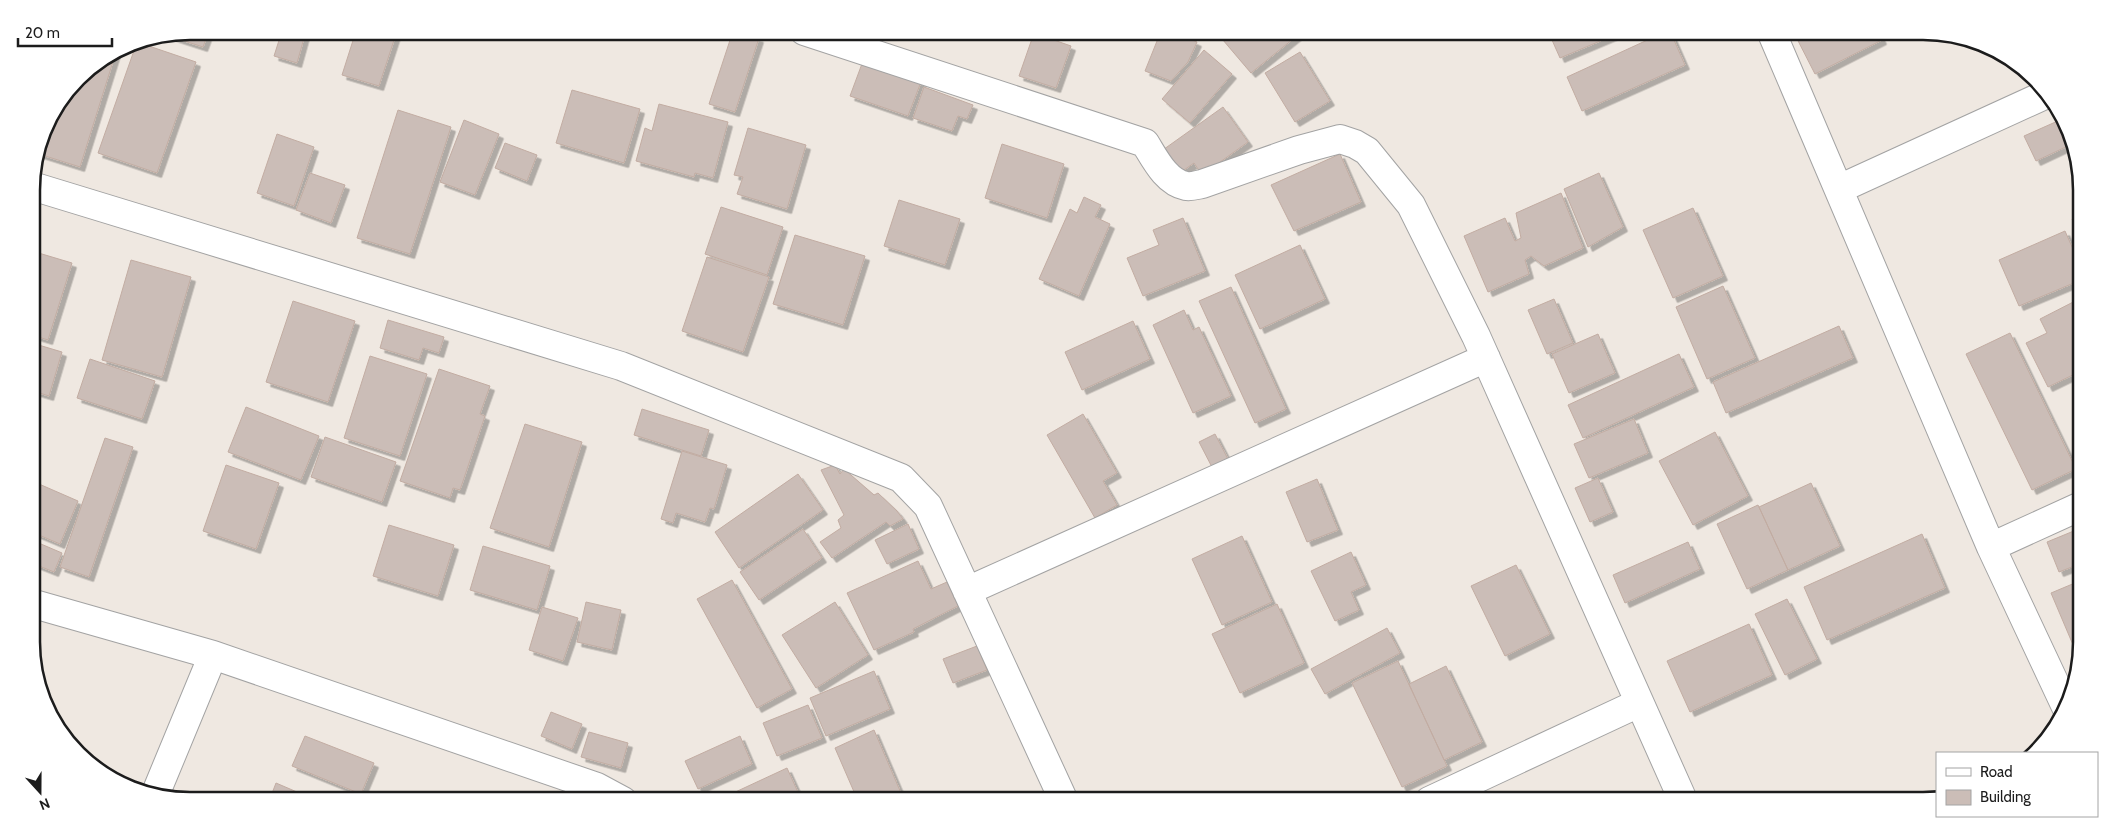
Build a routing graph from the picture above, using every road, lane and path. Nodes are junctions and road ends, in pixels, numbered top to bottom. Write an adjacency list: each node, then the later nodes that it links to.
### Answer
1 (831, 40): 6 (street)
2 (1775, 40): 5 (street)
3 (2040, 97): 5 (street)
4 (40, 188): 9 (street)
5 (1838, 189): 8 (street)
6 (1486, 358): 9 (street); 13 (street)
7 (2073, 510): 8 (street)
8 (1991, 547): 12 (street)
9 (968, 591): 16 (street)
10 (40, 606): 11 (street)
11 (213, 655): 14 (street); 15 (street)
12 (2062, 698)
13 (1639, 703): 17 (street); 18 (street)
14 (158, 788)
15 (607, 792)
16 (1060, 792)
17 (1446, 792)
18 (1679, 792)

